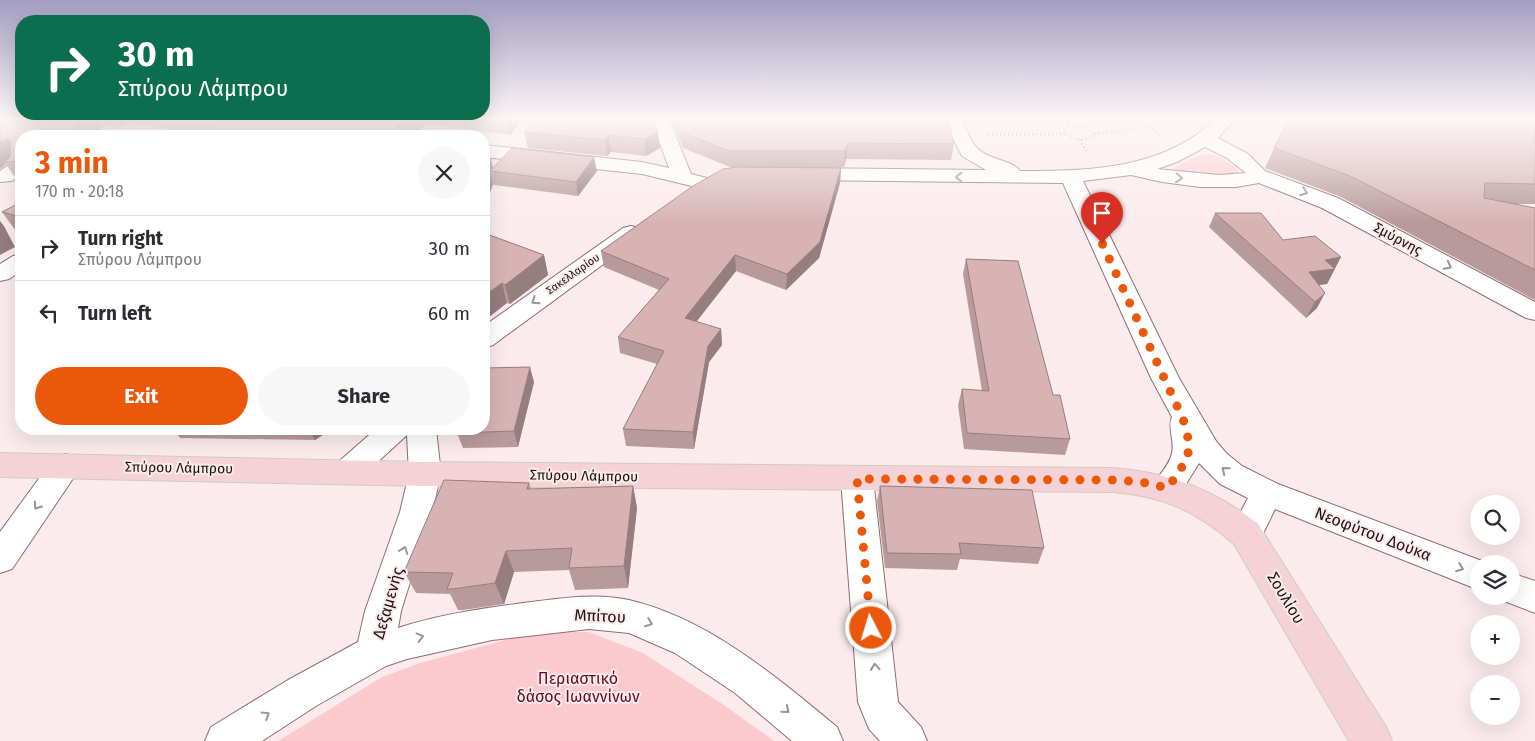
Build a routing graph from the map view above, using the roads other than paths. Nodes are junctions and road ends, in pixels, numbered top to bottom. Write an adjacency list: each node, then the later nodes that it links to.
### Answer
1 (508, 154): 9 (street)
2 (673, 154): 9 (street)
3 (971, 154): 11 (street)
4 (1177, 154): 6 (street)
5 (1231, 154): 8 (street, Σμύρνης)
6 (1132, 169): 8 (street, one-way to 8); 10 (street)
7 (781, 173): 11 (street, one-way to 7)
8 (1258, 175): 16 (street, Σμύρνης, one-way to 16)
9 (682, 176): 12 (street)
10 (1070, 176): 11 (street); 18 (street)
11 (1043, 177)
12 (678, 199)
13 (647, 221): 17 (street, Σακελλαρίου, one-way to 17)
14 (15, 265): 15 (street)
15 (0, 274)
16 (1535, 312)
17 (490, 334)
18 (1166, 378): 26 (street); 27 (street, Νεοφύτου Δούκα, one-way to 18)
19 (388, 435): 23 (street)
20 (422, 435): 24 (street)
21 (0, 465): 22 (main road, Σπύρου Λάμπρου)
22 (65, 466): 23 (main road, Σπύρου Λάμπρου); 29 (street, one-way to 29)
23 (347, 472): 24 (main road, Σπύρου Λάμπρου)
24 (425, 474): 25 (main road, Σπύρου Λάμπρου); 33 (street, Δεξαμενής, one-way to 24)
25 (857, 479): 26 (main road, Σπύρου Λάμπρου); 36 (street, one-way to 25)
26 (1168, 488): 28 (main road, Σουλίου)
27 (1267, 493): 28 (street); 30 (street, Νεοφύτου Δούκα, one-way to 30)
28 (1246, 534): 37 (main road, Σουλίου)
29 (0, 559)
30 (1470, 572)
31 (1520, 591): 32 (street)
32 (1535, 597)
33 (374, 653): 34 (street, Δεξαμενής, one-way to 33); 35 (street, Μπίτου, one-way to 35)
34 (224, 741)
35 (823, 741)
36 (907, 741)
37 (1372, 741)

